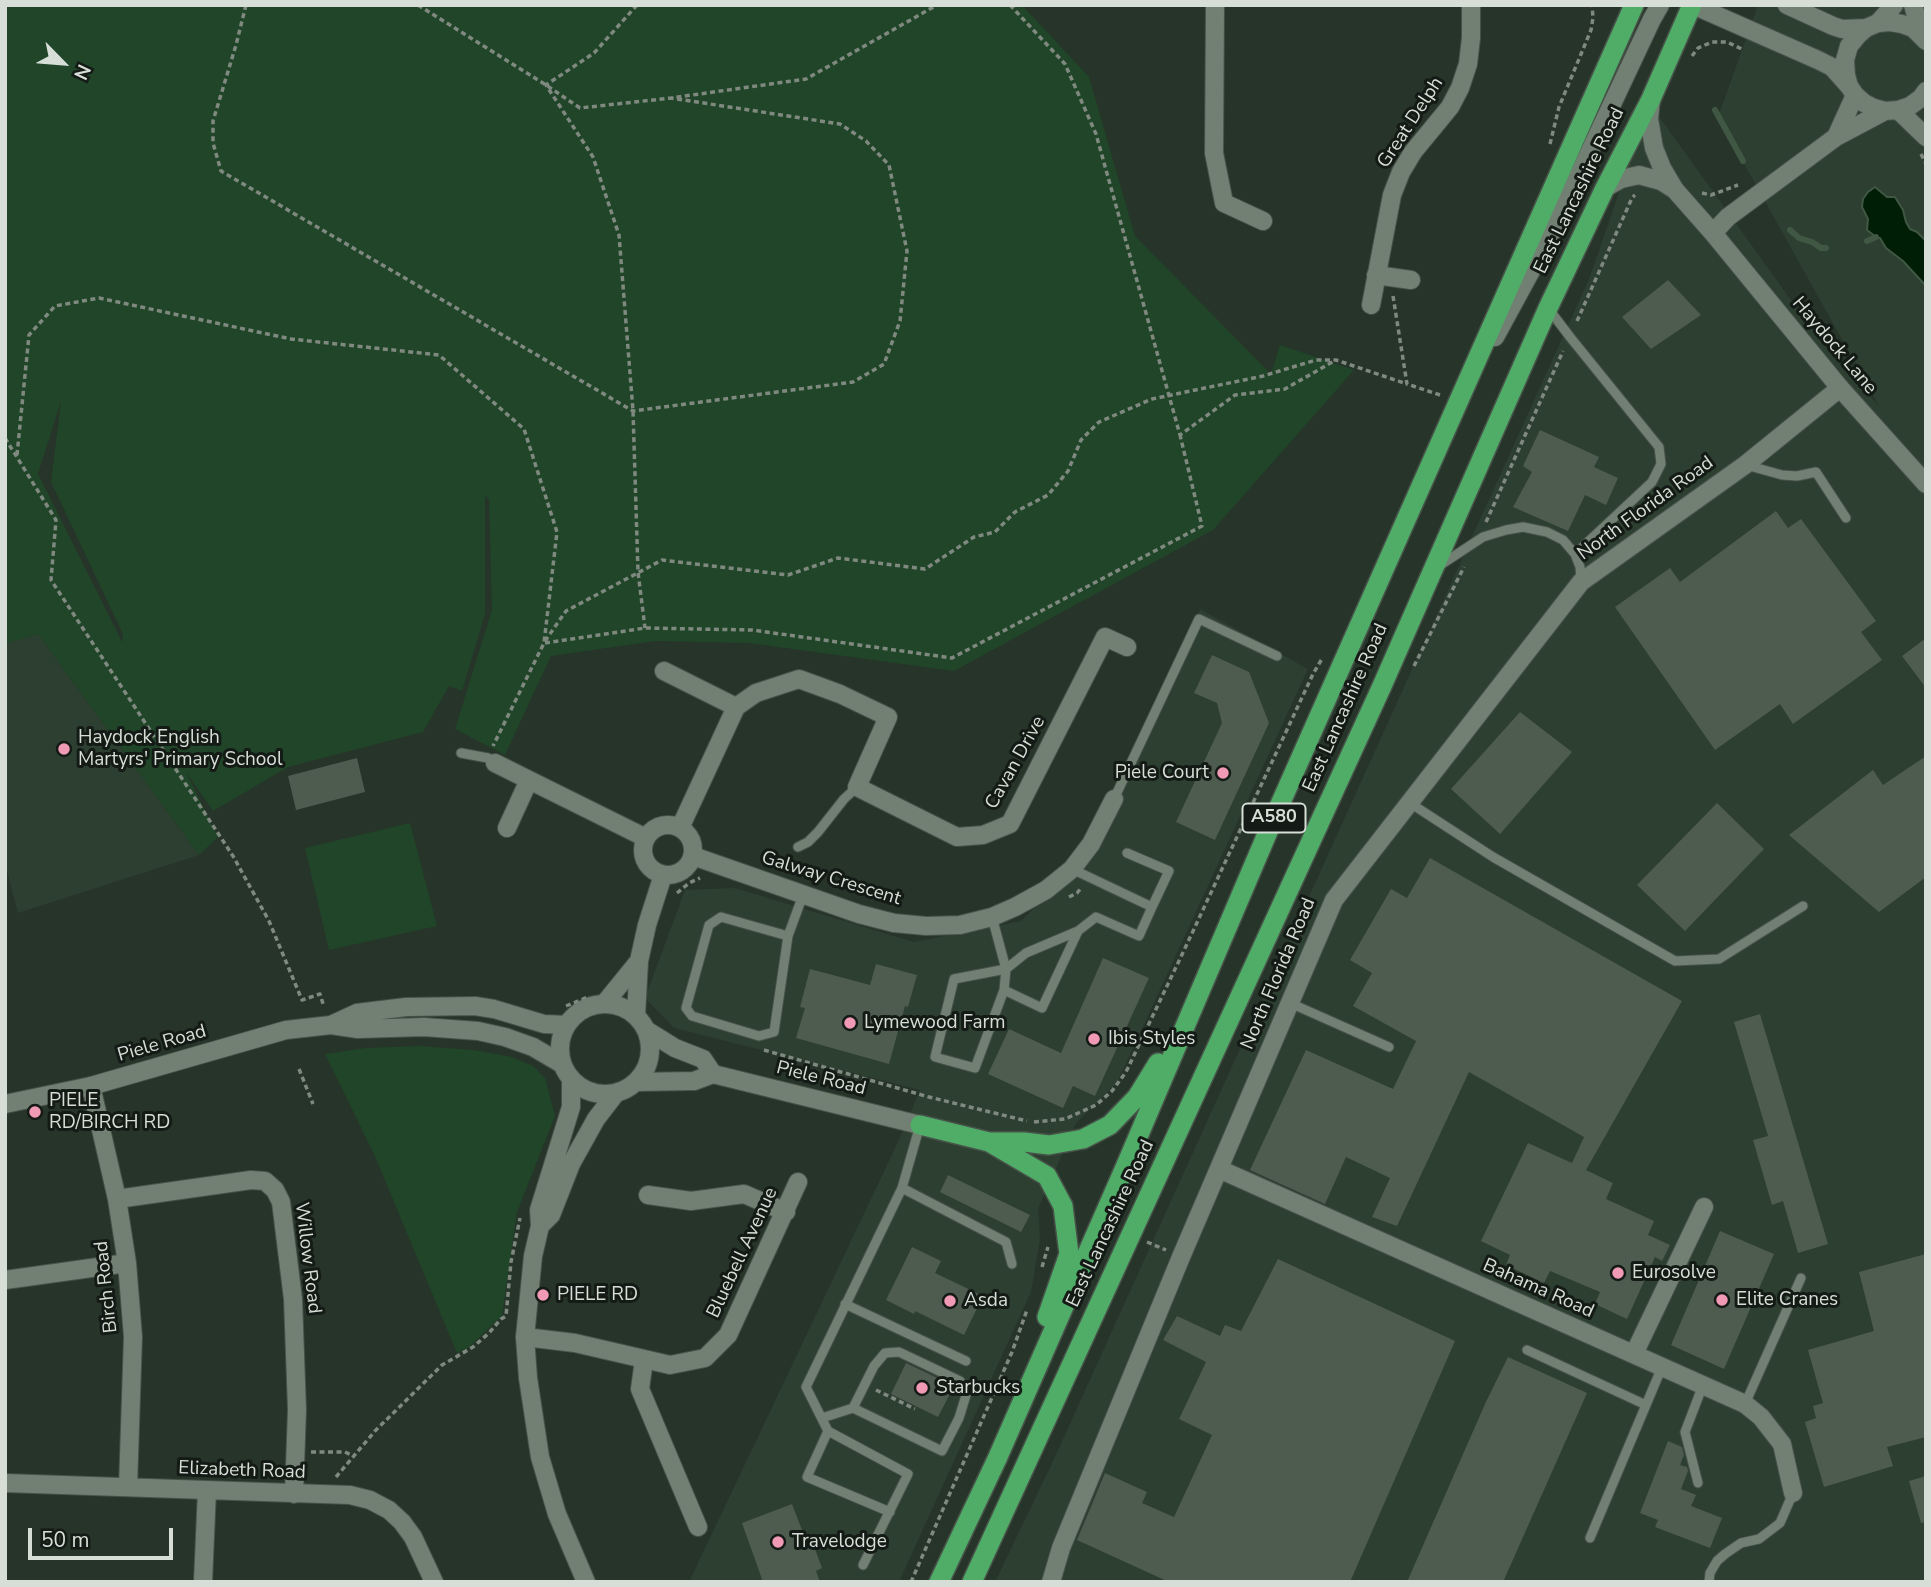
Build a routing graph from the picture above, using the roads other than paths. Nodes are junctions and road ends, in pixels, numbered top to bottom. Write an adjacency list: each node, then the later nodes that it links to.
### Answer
1 (1215, 5): 19 (street)
2 (1471, 5): 21 (street, Great Delph)
3 (1634, 5): 26 (highway, East Lancashire Road / A580)
4 (1660, 5): 26 (street)
5 (1692, 5): 11 (street); 13 (highway, East Lancashire Road / A580)
6 (1787, 5): 9 (street)
7 (1894, 5): 9 (street)
8 (1913, 5): 10 (street)
9 (1872, 26): 10 (street); 11 (street)
10 (1924, 38)
11 (1852, 90): 14 (street); 15 (street)
12 (1926, 91): 14 (street)
13 (1651, 99): 17 (highway, East Lancashire Road / A580); 18 (street, Haydock Lane)
14 (1892, 110): 15 (street); 16 (street)
15 (1836, 137): 20 (street)
16 (1923, 145)
17 (1605, 188): 18 (street, Haydock Lane); 24 (highway, East Lancashire Road / A580)
18 (1675, 190): 20 (street, Haydock Lane)
19 (1263, 221)
20 (1713, 233): 25 (street, Haydock Lane)
21 (1383, 276): 22 (street); 23 (street, Great Delph)
22 (1410, 279)
23 (1371, 304)
24 (1548, 308): 30 (lane); 31 (highway, East Lancashire Road / A580)
25 (1840, 388): 27 (street, North Florida Road); 28 (street, Haydock Lane)
26 (1454, 414): 61 (highway, East Lancashire Road / A580)
27 (1745, 465): 29 (lane); 32 (street, North Florida Road)
28 (1926, 484)
29 (1846, 518)
30 (1575, 554): 31 (lane); 32 (lane)
31 (1433, 569): 115 (highway, East Lancashire Road / A580)
32 (1581, 582): 42 (street, North Florida Road)
33 (1127, 647): 40 (street, Cavan Drive)
34 (1277, 656): 41 (lane)
35 (664, 671): 36 (street)
36 (736, 707): 40 (street); 44 (street)
37 (461, 752): 38 (lane)
38 (492, 760): 39 (street)
39 (529, 780): 43 (street); 45 (street)
40 (857, 786): 46 (lane)
41 (1114, 799): 49 (street, Galway Crescent)
42 (1410, 803): 52 (lane); 62 (street, North Florida Road)
43 (507, 828)
44 (680, 828): 45 (street); 48 (street)
45 (646, 838): 50 (street)
46 (798, 847)
47 (1128, 853): 53 (lane)
48 (693, 856): 50 (street); 51 (street, Galway Crescent)
49 (1072, 869): 53 (lane); 54 (street, Galway Crescent)
50 (663, 875): 57 (street)
51 (803, 895): 54 (street, Galway Crescent); 56 (lane)
52 (1803, 906)
53 (1152, 907): 55 (lane)
54 (992, 917): 58 (lane)
55 (1078, 930): 58 (lane); 59 (lane)
56 (788, 936): 56 (lane)
57 (639, 961): 60 (street); 63 (street)
58 (1006, 969): 59 (lane); 59 (lane)
59 (1004, 990)
60 (600, 998): 63 (street); 65 (street)
61 (1195, 1002): 74 (highway); 100 (highway, East Lancashire Road / A580)
62 (1290, 1003): 66 (lane); 75 (street, North Florida Road)
63 (641, 1023): 68 (street, Piele Road); 69 (street)
64 (331, 1025): 65 (street, Piele Road); 67 (street, Piele Road); 70 (street, Piele Road)
65 (567, 1025): 67 (street)
66 (1389, 1047)
67 (566, 1071): 71 (street); 82 (street)
68 (713, 1074): 69 (street, Piele Road); 73 (street, Piele Road)
69 (636, 1082): 71 (street)
70 (91, 1086): 72 (street, Piele Road); 79 (street, Birch Road)
71 (616, 1093): 82 (street)
72 (5, 1104)
73 (920, 1125): 74 (highway); 77 (lane)
74 (989, 1142): 100 (highway)
75 (1219, 1169): 90 (street, Bahama Road); 116 (street, North Florida Road)
76 (798, 1182): 81 (street, Bluebell Avenue)
77 (902, 1188): 84 (lane); 87 (lane)
78 (648, 1195): 81 (street)
79 (117, 1199): 83 (street, Birch Road); 106 (street, Willow Road)
80 (1704, 1207): 90 (street)
81 (786, 1212): 91 (street, Bluebell Avenue)
82 (540, 1226): 88 (street)
83 (127, 1264): 86 (street); 103 (street, Birch Road)
84 (1012, 1264)
85 (1801, 1278): 95 (lane)
86 (5, 1280)
87 (845, 1304): 92 (lane); 98 (lane)
88 (525, 1337): 91 (street, Bluebell Avenue); 113 (street)
89 (1527, 1350): 96 (lane)
90 (1634, 1354): 93 (street, Bahama Road)
91 (644, 1360): 108 (street)
92 (966, 1361)
93 (1662, 1367): 94 (street, Bahama Road); 96 (lane)
94 (1703, 1385): 95 (street, Bahama Road); 102 (lane)
95 (1745, 1404): 105 (street, Bahama Road)
96 (1646, 1405): 109 (lane)
97 (853, 1408): 97 (lane); 98 (lane)
98 (822, 1418): 99 (lane)
99 (828, 1431): 107 (lane); 107 (lane)
100 (997, 1459): 114 (highway, East Lancashire Road / A580)
101 (5, 1483): 103 (street, Elizabeth Road)
102 (1698, 1483)
103 (128, 1487): 104 (street, Elizabeth Road)
104 (207, 1490): 106 (street, Elizabeth Road); 111 (street)
105 (1793, 1493): 117 (lane)
106 (294, 1494): 112 (street, Elizabeth Road)
107 (890, 1512): 110 (lane)
108 (698, 1527)
109 (1590, 1538)
110 (863, 1565)
111 (203, 1582)
112 (434, 1582)
113 (586, 1582)
114 (939, 1582)
115 (972, 1582)
116 (1051, 1582)
117 (1709, 1582)

